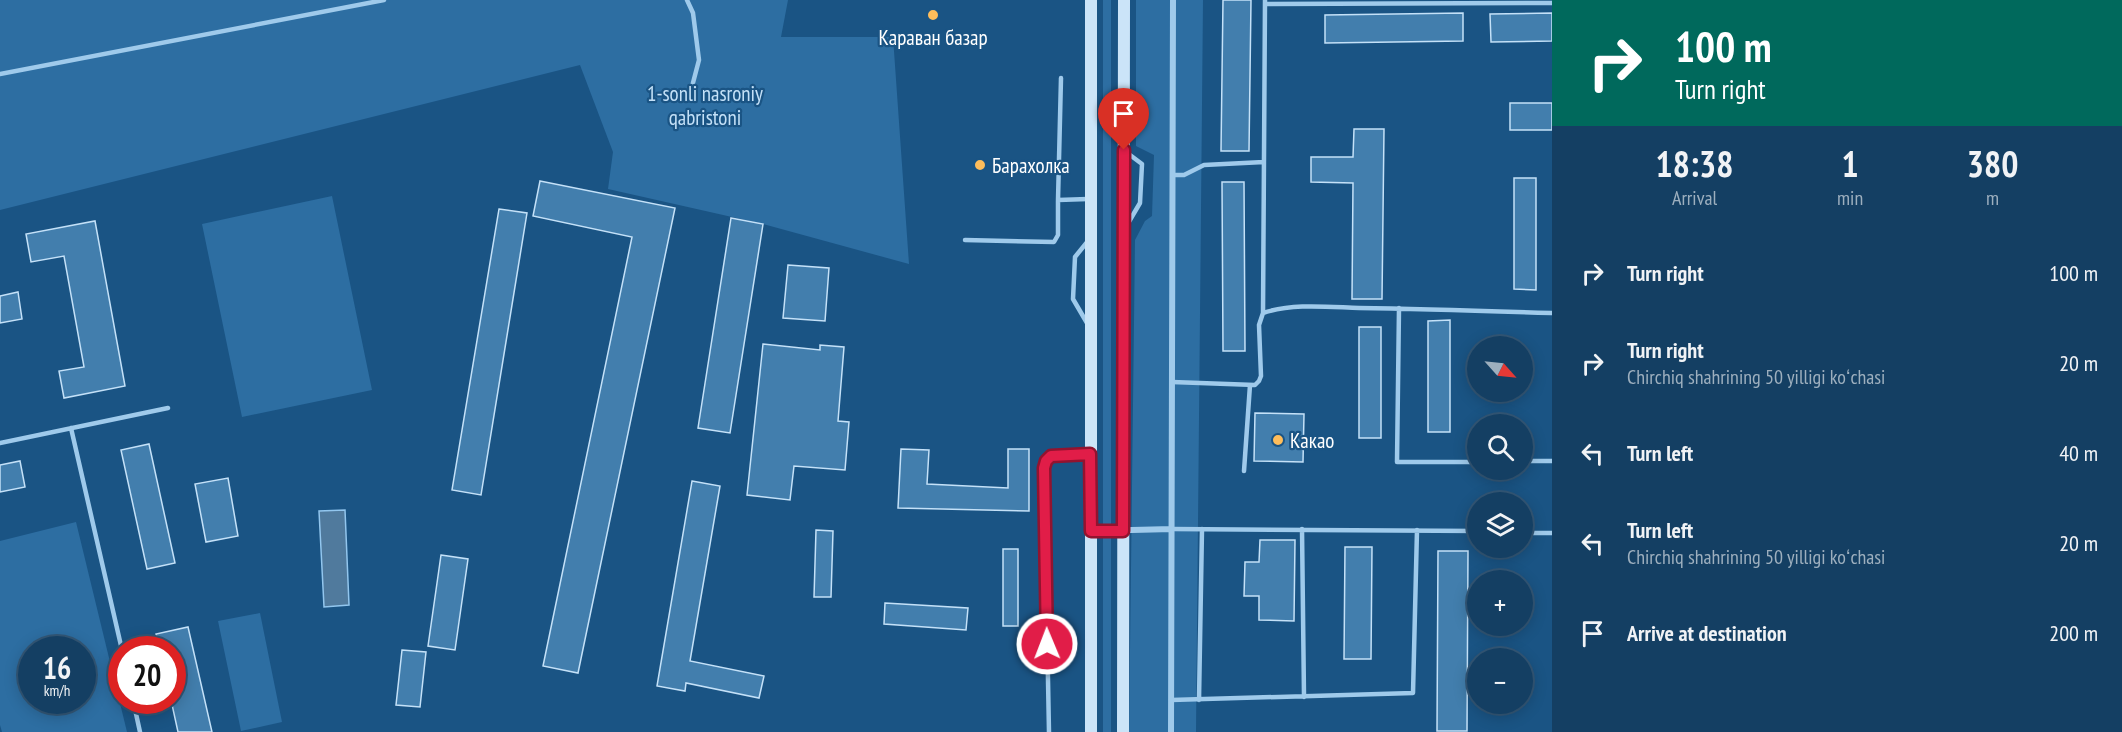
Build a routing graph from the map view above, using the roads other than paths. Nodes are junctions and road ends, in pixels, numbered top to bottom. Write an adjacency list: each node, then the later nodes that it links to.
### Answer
1 (382, 0): 9 (lane)
2 (687, 0): 11 (lane)
3 (1091, 0): 15 (main road)
4 (1124, 0): 12 (main road)
5 (1173, 0): 14 (street)
6 (1531, 1): 7 (lane); 8 (lane)
7 (1265, 2): 13 (lane)
8 (1552, 3)
9 (0, 74)
10 (1061, 78): 16 (lane)
11 (689, 98)
12 (1124, 150): 17 (main road); 17 (lane)
13 (1264, 162): 14 (lane); 21 (lane)
14 (1173, 175): 24 (street)
15 (1091, 199): 16 (lane); 18 (main road)
16 (1058, 200): 19 (lane)
17 (1124, 230): 39 (main road)
18 (1091, 237): 23 (main road); 23 (lane)
19 (966, 240)
20 (1399, 308): 21 (lane); 22 (lane); 32 (lane)
21 (1263, 313): 25 (lane)
22 (1552, 313)
23 (1091, 330): 29 (main road)
24 (1172, 382): 25 (lane); 34 (street)
25 (1251, 385): 33 (lane)
26 (168, 408): 27 (lane)
27 (71, 428): 28 (lane); 43 (lane)
28 (0, 443)
29 (1090, 454): 38 (main road); 49 (lane)
30 (1533, 461): 31 (lane)
31 (1552, 461)
32 (1467, 462)
33 (1244, 471)
34 (1172, 529): 35 (lane); 39 (street); 45 (street)
35 (1202, 529): 36 (lane); 46 (lane)
36 (1302, 530): 37 (lane); 44 (lane)
37 (1417, 530): 40 (lane); 44 (lane)
38 (1091, 531): 39 (street); 50 (main road)
39 (1123, 531): 51 (main road)
40 (1467, 531)
41 (1533, 532): 42 (lane)
42 (1552, 533)
43 (119, 636)
44 (1304, 697): 46 (lane)
45 (1171, 700): 46 (lane); 52 (street)
46 (1199, 700)
47 (136, 714): 48 (lane)
48 (140, 732)
49 (1049, 732)
50 (1091, 732)
51 (1123, 732)
52 (1171, 732)

